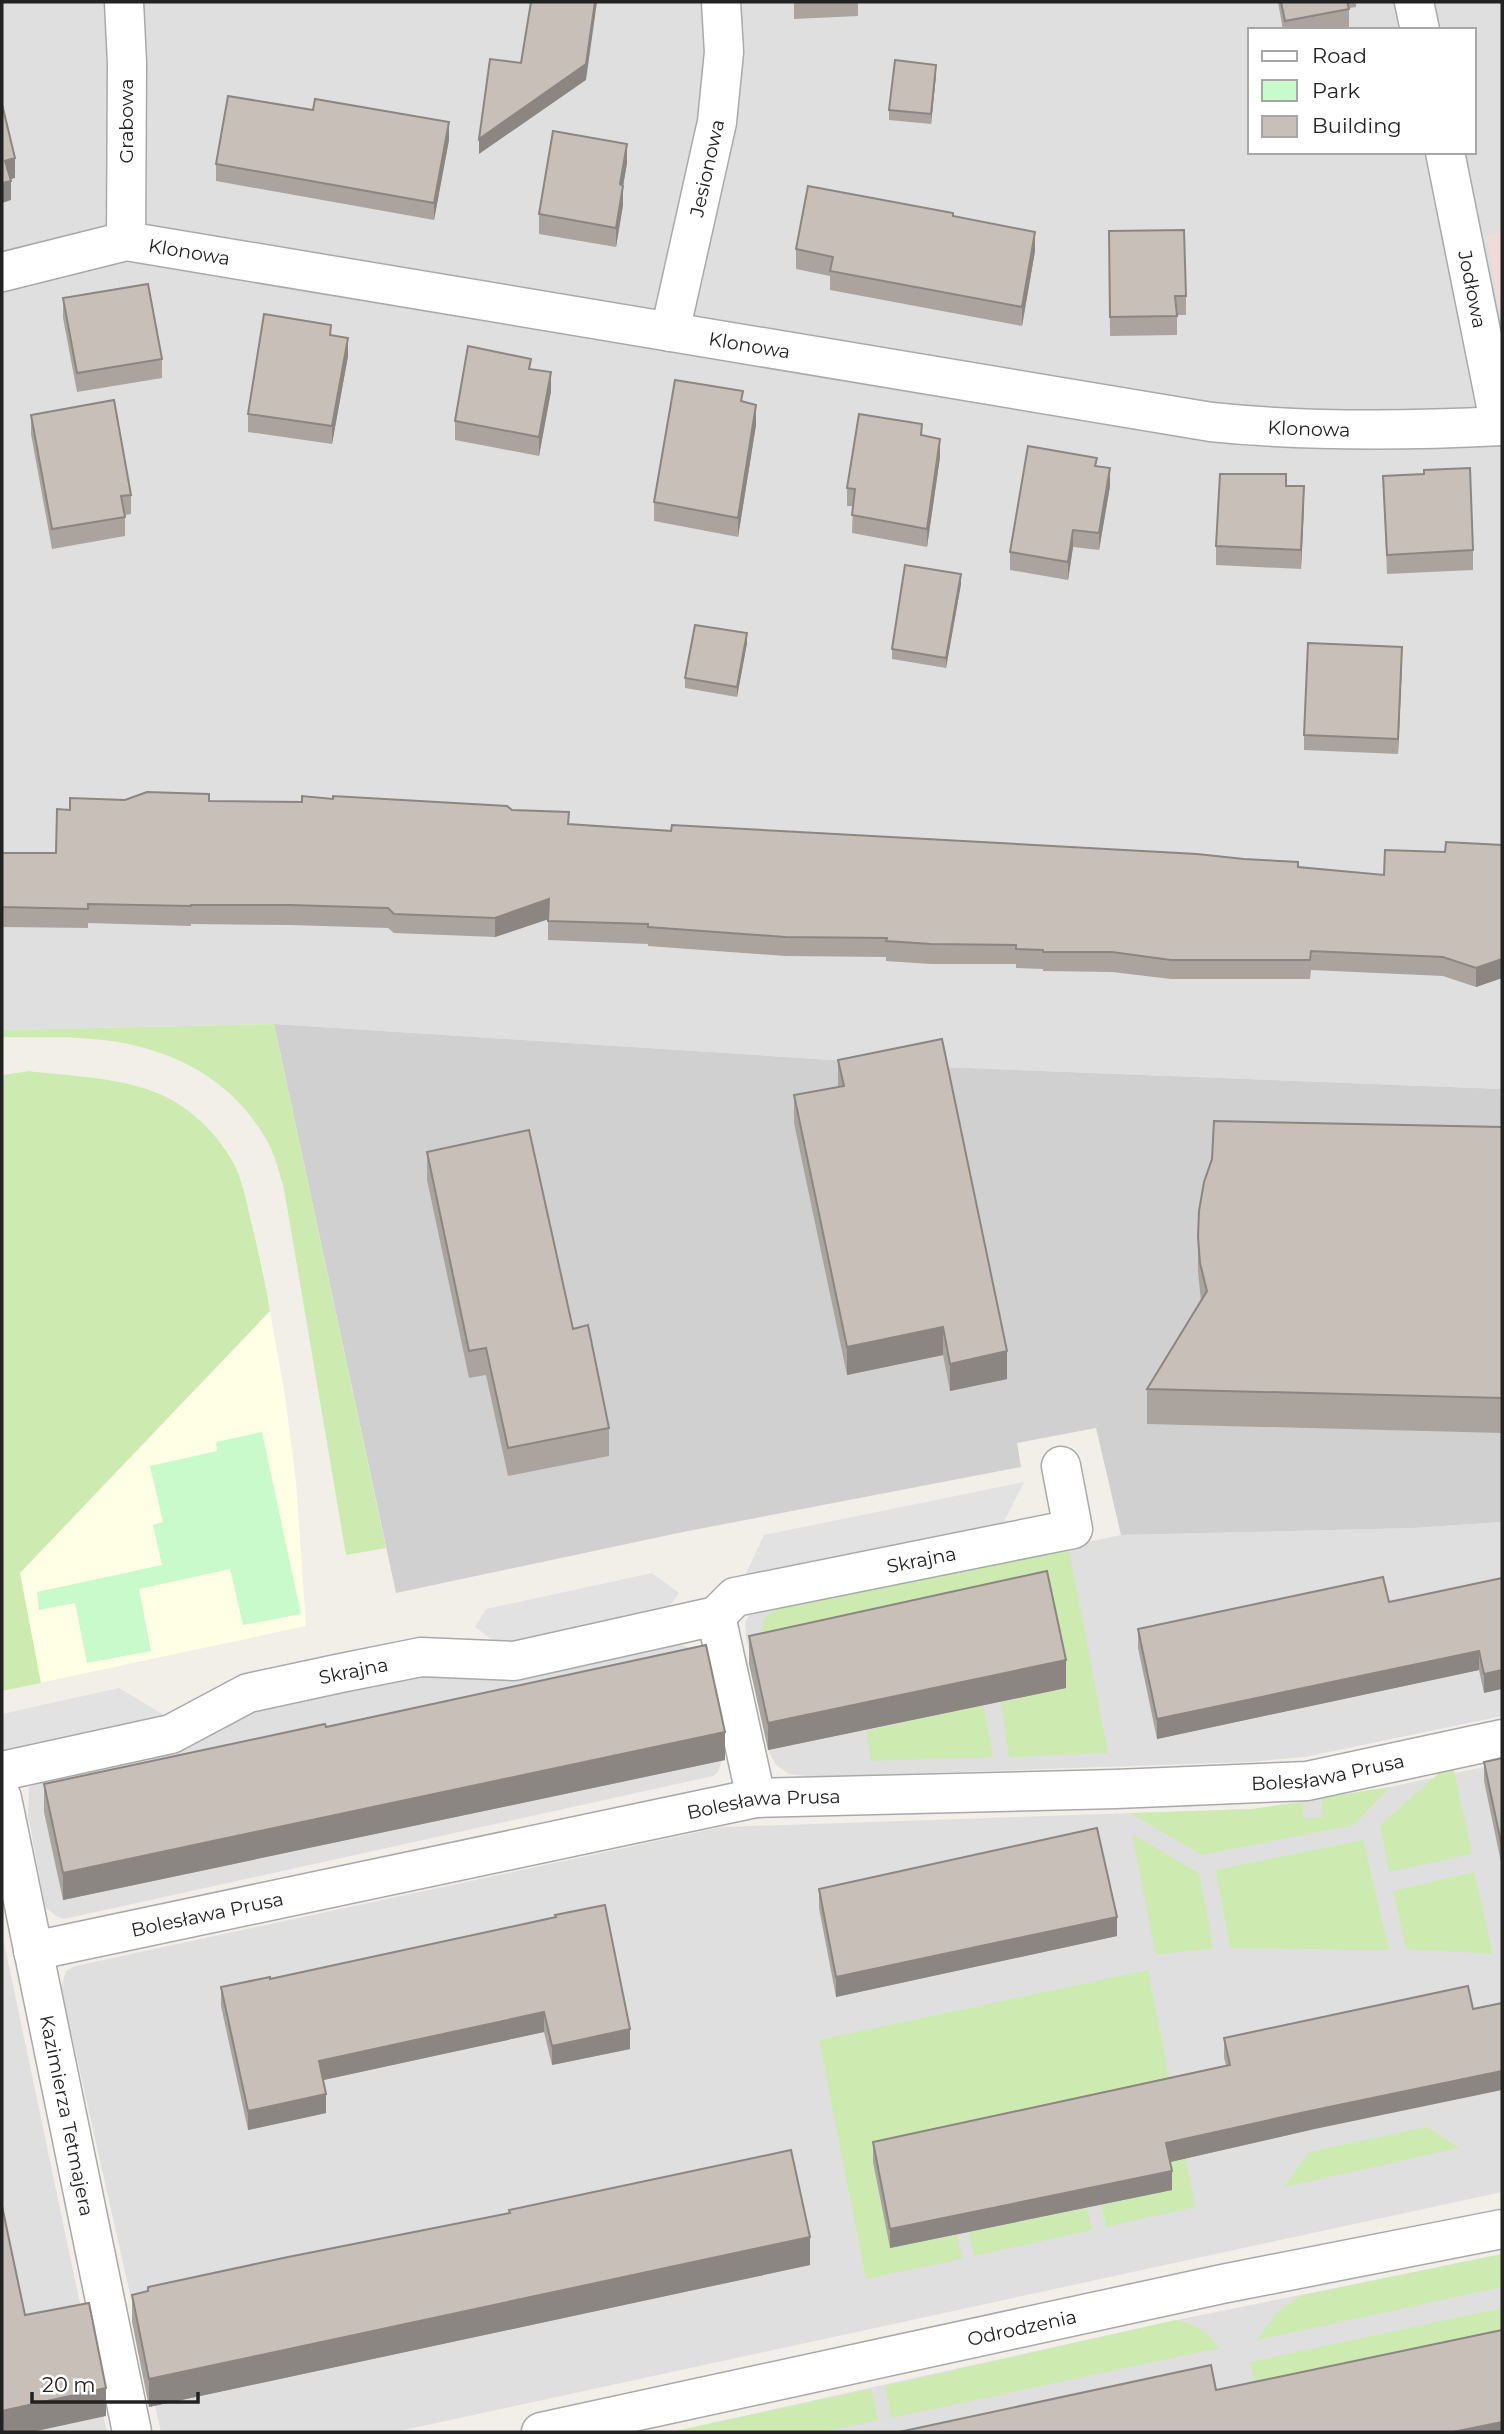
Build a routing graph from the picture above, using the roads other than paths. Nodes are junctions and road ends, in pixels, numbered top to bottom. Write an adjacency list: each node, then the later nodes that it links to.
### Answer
1 (124, 2): 6 (street, Grabowa)
2 (721, 2): 8 (street, Jesionowa)
3 (1414, 2): 4 (street)
4 (1420, 28)
5 (1445, 154): 9 (street, Jodłowa)
6 (126, 241): 7 (street, Klonowa); 8 (street, Klonowa)
7 (2, 272)
8 (670, 332): 9 (street, Klonowa)
9 (1501, 426)
10 (1061, 1466): 11 (street, Skrajna)
11 (716, 1616): 13 (street, Skrajna); 15 (street)
12 (1502, 1739): 15 (street, Bolesława Prusa)
13 (2, 1771)
14 (2, 1798): 16 (street, Kazimierza Tetmajera)
15 (755, 1798): 16 (street, Bolesława Prusa)
16 (33, 1951): 18 (street, Kazimierza Tetmajera)
17 (1502, 2229): 19 (street, Odrodzenia)
18 (132, 2432)
19 (541, 2432)

